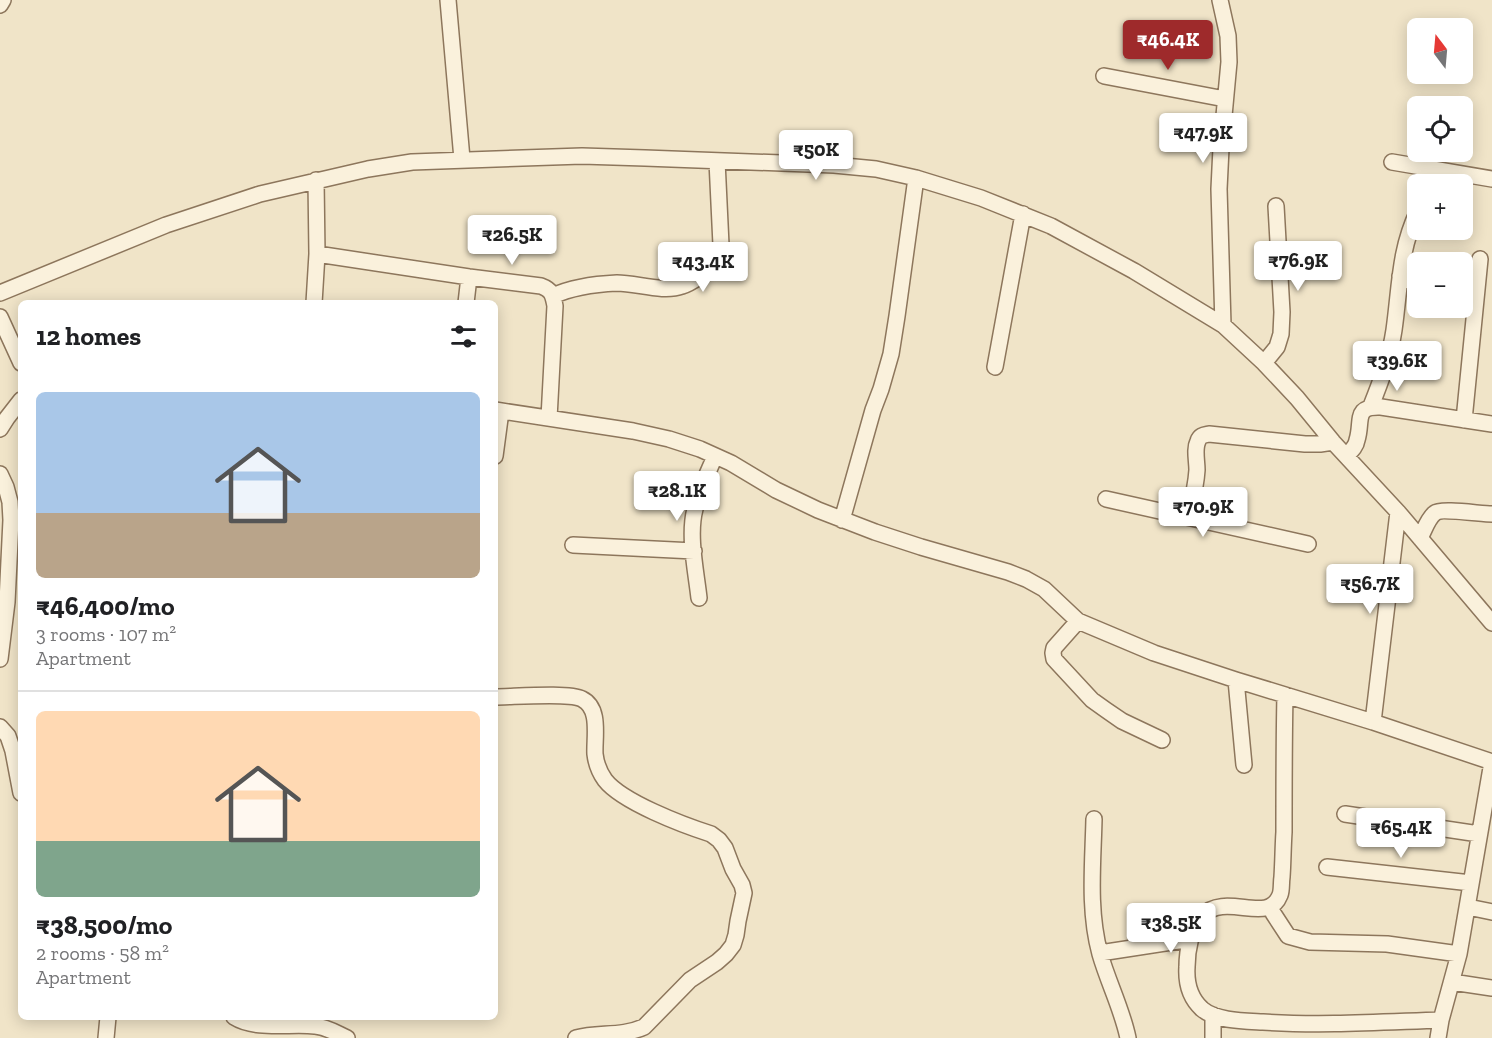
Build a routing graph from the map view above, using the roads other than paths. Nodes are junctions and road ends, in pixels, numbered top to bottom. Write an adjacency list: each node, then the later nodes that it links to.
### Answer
1 (3, 0): 4 (street)
2 (448, 0): 7 (street)
3 (1220, 0): 6 (street)
4 (0, 4)
5 (1104, 76): 6 (street)
6 (1225, 99): 29 (street)
7 (462, 159): 8 (street); 13 (street)
8 (717, 161): 11 (street); 24 (street)
9 (1392, 162): 10 (street)
10 (1452, 172): 12 (street)
11 (916, 178): 15 (street); 48 (street)
12 (1492, 179)
13 (316, 180): 17 (street); 23 (street)
14 (1276, 206): 31 (street)
15 (1023, 214): 29 (street); 32 (street)
16 (1407, 236): 19 (street)
17 (317, 254): 20 (street); 25 (street)
18 (1480, 259): 22 (street)
19 (1400, 276): 21 (street); 34 (street)
20 (469, 277): 24 (street); 26 (street)
21 (1407, 280)
22 (1473, 285)
23 (0, 293)
24 (553, 296): 36 (street)
25 (314, 300)
26 (466, 300)
27 (0, 317): 30 (street)
28 (1468, 318): 37 (street)
29 (1223, 325): 31 (street)
30 (17, 347)
31 (1264, 363): 40 (street)
32 (995, 367)
33 (18, 404): 39 (street)
34 (1371, 406): 37 (street); 42 (street)
35 (498, 410): 36 (street)
36 (549, 418): 41 (street)
37 (1464, 420): 38 (street)
38 (1492, 424)
39 (0, 429)
40 (1333, 442): 42 (street); 47 (street)
41 (715, 456): 48 (street); 52 (street)
42 (1346, 456): 45 (street)
43 (0, 474): 56 (street)
44 (1106, 499): 47 (street)
45 (1398, 512): 49 (street); 60 (street)
46 (1492, 514): 49 (street)
47 (1188, 517): 50 (street)
48 (842, 520): 54 (street)
49 (1420, 538): 55 (street)
50 (1308, 544)
51 (573, 545): 52 (street)
52 (693, 550): 53 (street)
53 (699, 598)
54 (1078, 621): 57 (street); 62 (street)
55 (1492, 623)
56 (0, 659)
57 (1236, 680): 58 (street); 65 (street)
58 (1285, 695): 60 (street); 74 (street)
59 (498, 697): 86 (street)
60 (1373, 722): 64 (street)
61 (0, 727): 63 (street)
62 (1162, 740)
63 (17, 748)
64 (1492, 762): 68 (street)
65 (1244, 765)
66 (1345, 814): 68 (street)
67 (1094, 819): 75 (street)
68 (1479, 834): 70 (street)
69 (1327, 867): 70 (street)
70 (1472, 883): 71 (street)
71 (1468, 907): 72 (street); 76 (street)
72 (1492, 912)
73 (1274, 913): 76 (street)
74 (1191, 939): 75 (street); 79 (street)
75 (1100, 953): 87 (street)
76 (1459, 954): 77 (street)
77 (1452, 982): 78 (street); 82 (street)
78 (1492, 988)
79 (1213, 1015): 83 (street); 88 (street)
80 (108, 1020): 84 (street)
81 (238, 1020): 85 (street)
82 (1441, 1020): 83 (street); 89 (street)
83 (1296, 1031)
84 (106, 1038)
85 (347, 1038)
86 (576, 1038)
87 (1128, 1038)
88 (1213, 1038)
89 (1438, 1038)

